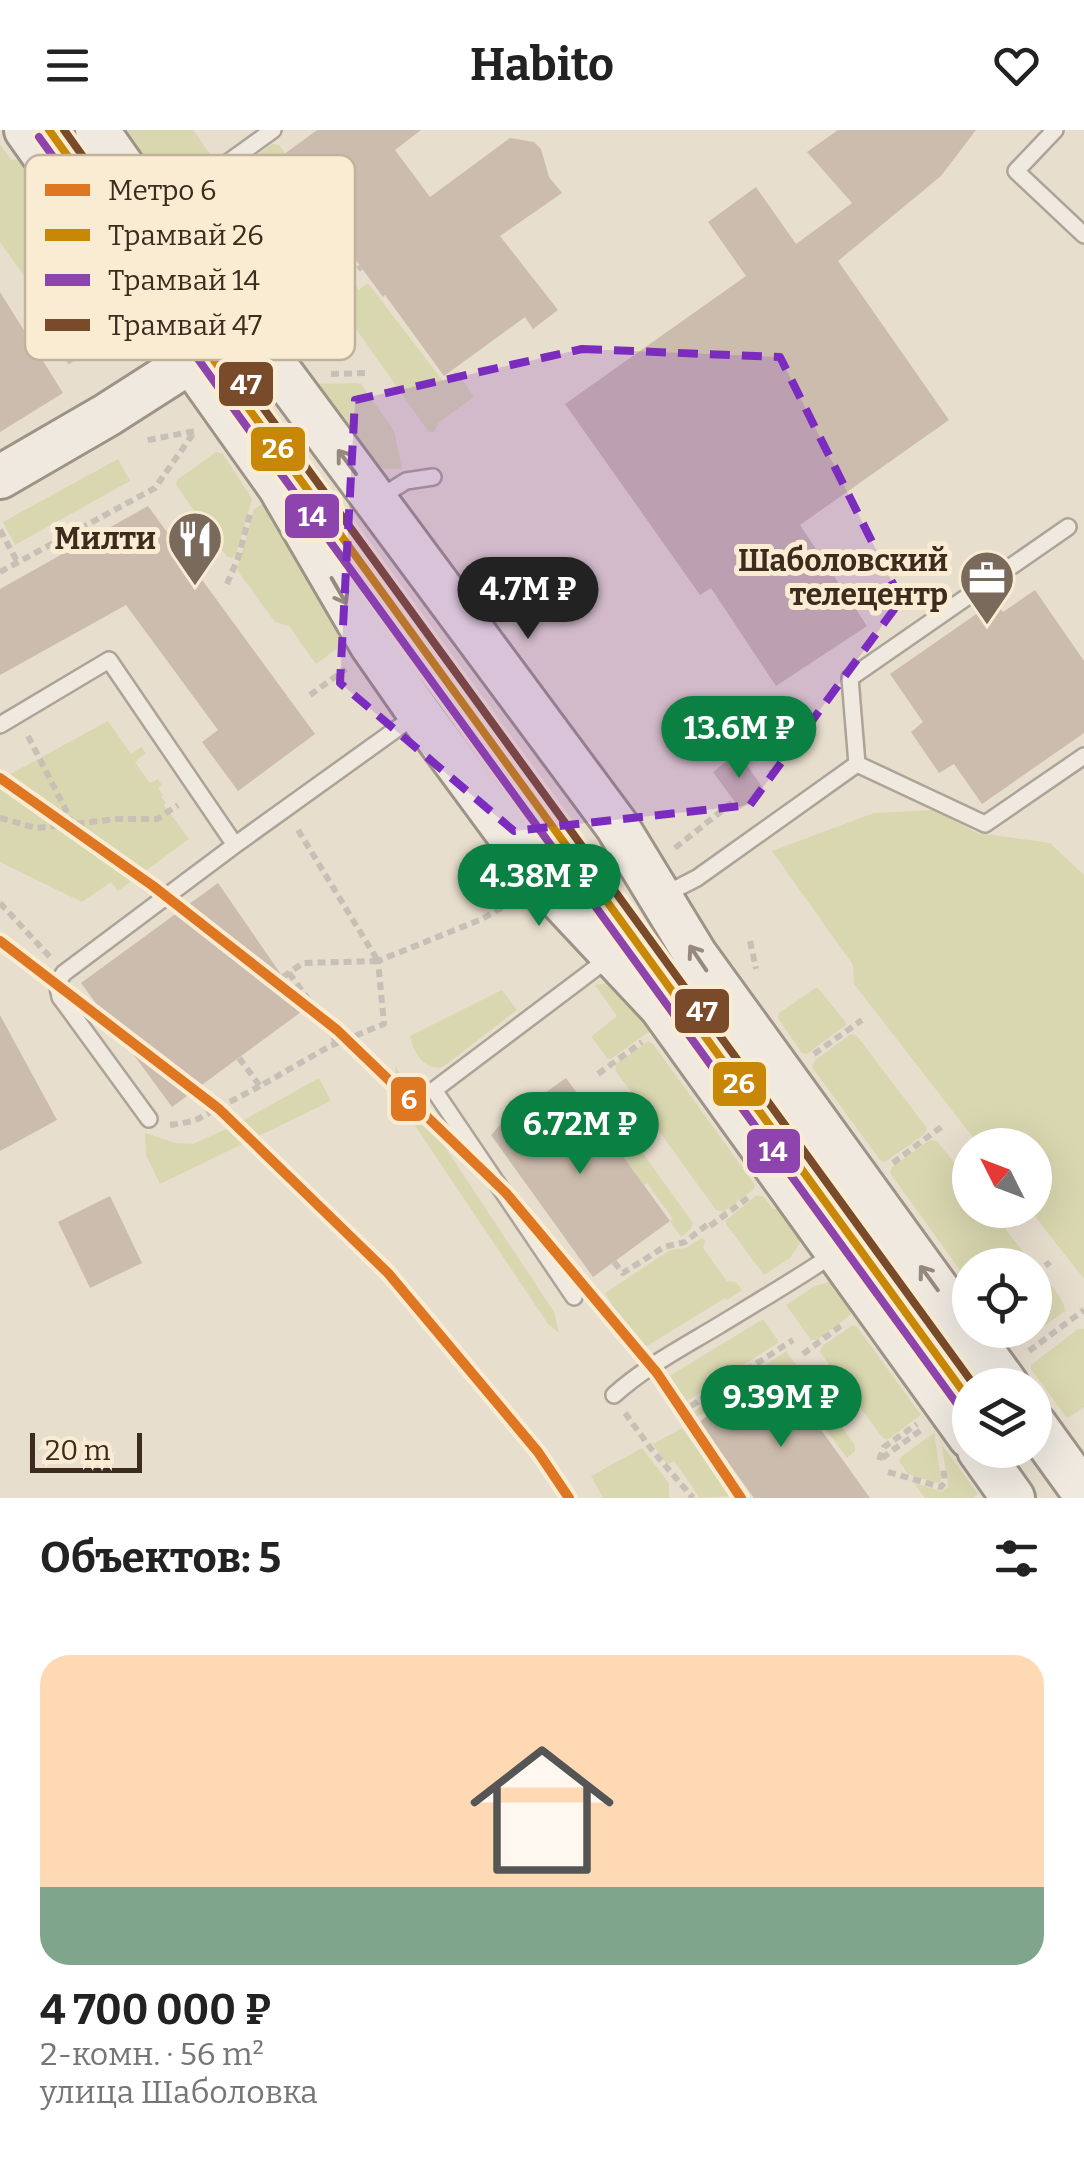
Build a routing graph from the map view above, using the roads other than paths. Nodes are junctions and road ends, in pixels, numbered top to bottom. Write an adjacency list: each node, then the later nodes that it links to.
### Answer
1 (26, 130): 5 (main road)
2 (98, 130): 6 (main road)
3 (273, 130): 7 (lane)
4 (1055, 130): 8 (lane)
5 (44, 155)
6 (115, 155)
7 (238, 155)
8 (1084, 234)
9 (195, 360): 11 (main road)
10 (269, 360): 14 (main road, one-way to 10)
11 (192, 362): 12 (main road); 16 (main road, one-way to 16)
12 (0, 477)
13 (433, 477): 14 (lane)
14 (376, 500): 21 (main road)
15 (1068, 527): 19 (lane)
16 (419, 713): 20 (lane); 22 (main road)
17 (0, 725): 20 (lane)
18 (1084, 756): 19 (lane)
19 (857, 764): 21 (lane)
20 (235, 845): 23 (lane)
21 (660, 897): 24 (main road, one-way to 21)
22 (612, 955): 25 (main road); 26 (lane)
23 (149, 1120)
24 (885, 1217): 25 (lane); 27 (main road, one-way to 24)
25 (838, 1253): 28 (lane); 29 (main road)
26 (574, 1297)
27 (1007, 1368)
28 (614, 1395)
29 (950, 1436): 32 (main road)
30 (1052, 1449): 31 (main road)
31 (1084, 1494)
32 (1013, 1498)

